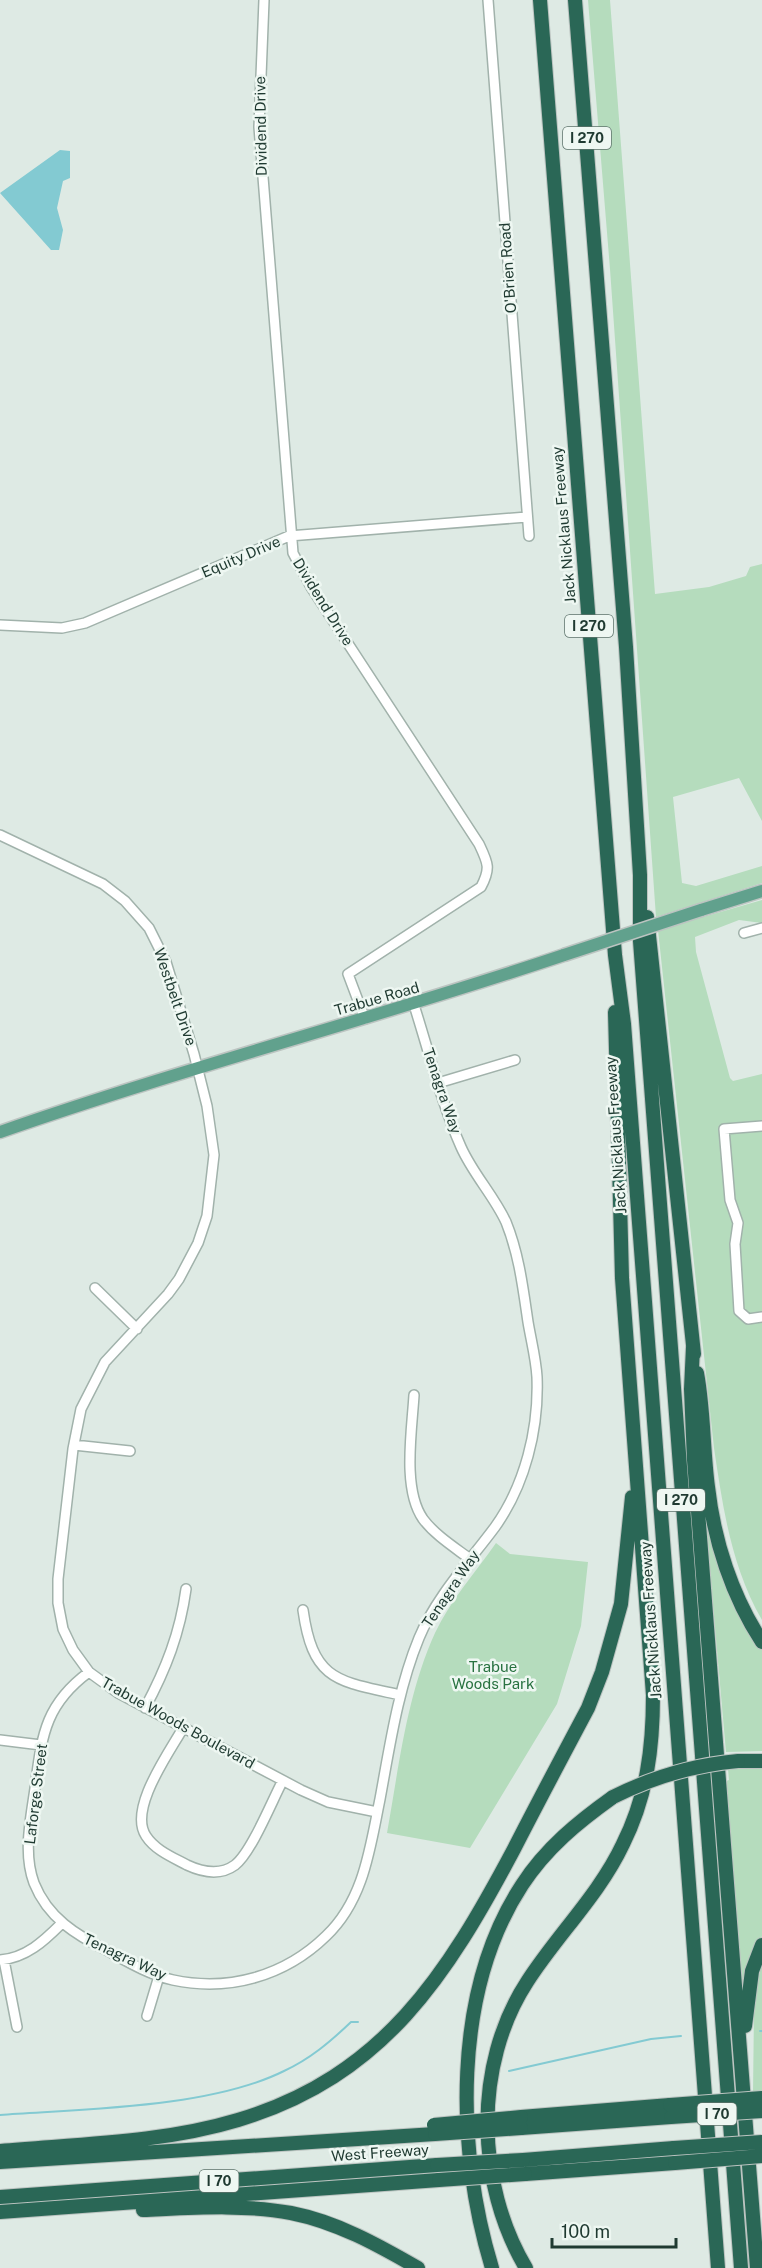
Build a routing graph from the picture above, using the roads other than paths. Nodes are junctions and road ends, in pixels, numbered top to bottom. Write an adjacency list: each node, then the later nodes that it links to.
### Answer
1 (264, 0): 6 (street, Dividend Drive)
2 (488, 0): 5 (street, O'Brien Road)
3 (540, 0): 14 (highway, Jack Nicklaus Freeway / I 270)
4 (574, 0): 10 (highway, I 270)
5 (527, 517): 6 (street, Equity Drive); 7 (street, O'Brien Road)
6 (289, 536): 8 (street, Equity Drive); 16 (street, Dividend Drive)
7 (529, 536)
8 (0, 625)
9 (0, 835): 18 (street, Westbelt Drive)
10 (640, 874): 25 (highway); 66 (highway, I 270)
11 (762, 891): 15 (main road, Trabue Road, bridge)
12 (762, 928): 13 (street)
13 (744, 933)
14 (615, 955): 29 (highway); 65 (highway, Jack Nicklaus Freeway / I 270)
15 (414, 1005): 16 (main road, Trabue Road); 19 (street, Tenagra Way)
16 (365, 1018): 18 (main road, Trabue Road)
17 (515, 1060): 19 (street)
18 (197, 1067): 21 (main road, Trabue Road); 24 (street, Trabue Woods Boulevard)
19 (438, 1083): 30 (street, Tenagra Way)
20 (762, 1126): 23 (street)
21 (0, 1132)
22 (95, 1288): 24 (street)
23 (762, 1317)
24 (137, 1329): 27 (street, Trabue Woods Boulevard)
25 (693, 1347): 33 (highway); 49 (highway)
26 (414, 1395): 30 (street)
27 (74, 1445): 28 (street); 34 (street, Trabue Woods Boulevard)
28 (130, 1451)
29 (636, 1459): 54 (highway); 64 (highway)
30 (470, 1559): 35 (street, Tenagra Way)
31 (186, 1589): 36 (street)
32 (303, 1610): 35 (street)
33 (762, 1642)
34 (89, 1672): 36 (street, Trabue Woods Boulevard); 39 (street, Laforge Street)
35 (400, 1695): 42 (street, Tenagra Way)
36 (145, 1708): 37 (street, Trabue Woods Boulevard)
37 (183, 1728): 41 (street, Trabue Woods Boulevard); 41 (street)
38 (0, 1740): 39 (street)
39 (41, 1745): 43 (street, Laforge Street)
40 (762, 1761): 63 (highway, bridge)
41 (282, 1782): 42 (street, Trabue Woods Boulevard)
42 (377, 1812): 46 (street, Tenagra Way)
43 (61, 1924): 45 (street); 46 (street, Tenagra Way)
44 (762, 1945): 49 (highway)
45 (2, 1960): 48 (street)
46 (159, 1976): 47 (street)
47 (147, 2016)
48 (17, 2027)
49 (741, 2061): 58 (highway)
50 (762, 2098): 51 (highway, bridge)
51 (671, 2111): 52 (highway, West Freeway / I 70, bridge); 56 (highway, West Freeway / I 70, bridge)
52 (762, 2111)
53 (762, 2142): 57 (highway, West Freeway / I 70, bridge)
54 (0, 2151)
55 (762, 2156): 57 (highway, bridge)
56 (0, 2162)
57 (524, 2167): 59 (highway, West Freeway / I 70, bridge); 60 (highway, bridge)
58 (750, 2182): 61 (highway); 67 (highway)
59 (0, 2197)
60 (0, 2214): 62 (highway)
61 (762, 2245)
62 (418, 2268)
63 (492, 2268)
64 (526, 2268)
65 (718, 2268)
66 (741, 2268)
67 (757, 2268)

